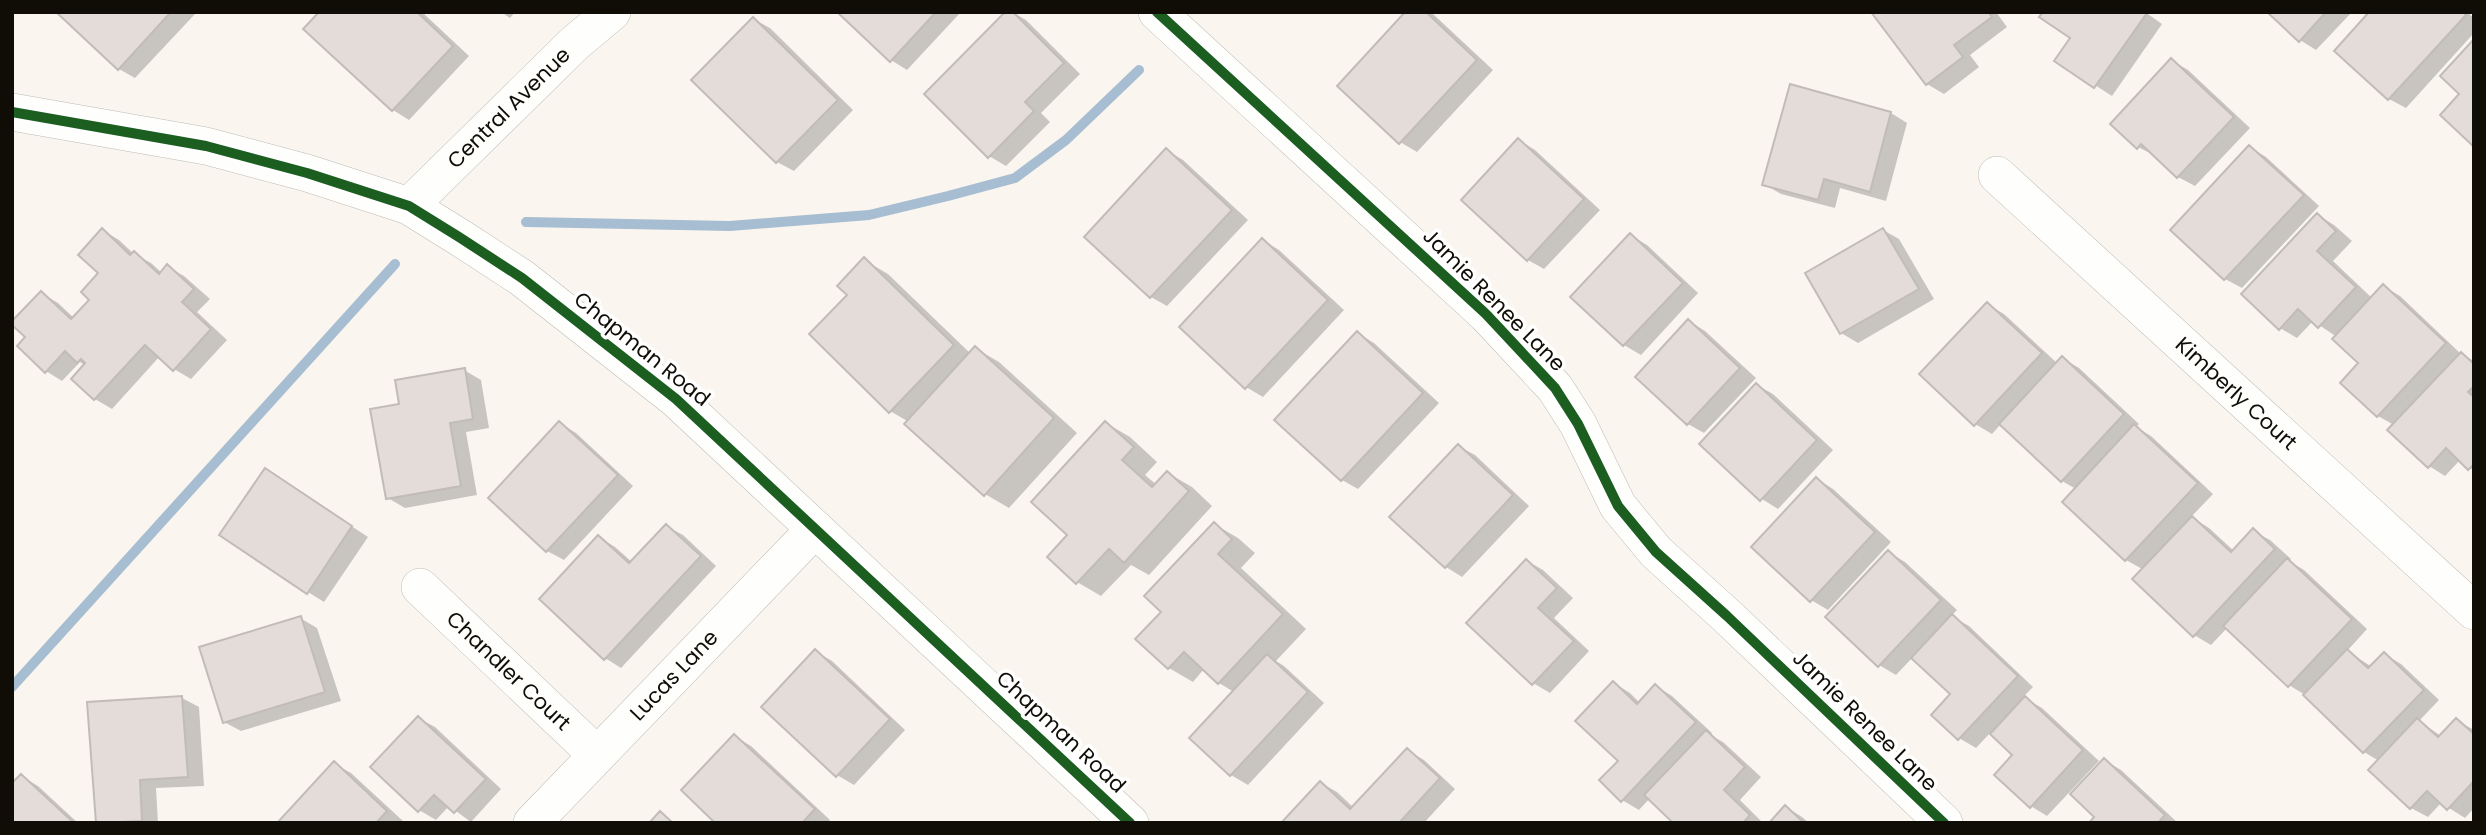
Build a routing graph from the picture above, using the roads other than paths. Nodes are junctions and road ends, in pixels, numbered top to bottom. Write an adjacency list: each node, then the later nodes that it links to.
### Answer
1 (612, 12): 5 (street, Central Avenue)
2 (1157, 12): 12 (street, Jamie Renee Lane)
3 (12, 111): 5 (street, Chapman Road)
4 (1997, 175): 8 (street, Kimberly Court)
5 (409, 206): 6 (street, Chapman Road)
6 (815, 529): 9 (street, Lucas Lane); 11 (street, Chapman Road)
7 (420, 587): 9 (street, Chandler Court)
8 (2474, 611)
9 (597, 755): 10 (street, Lucas Lane)
10 (532, 823)
11 (1130, 823)
12 (1944, 823)

